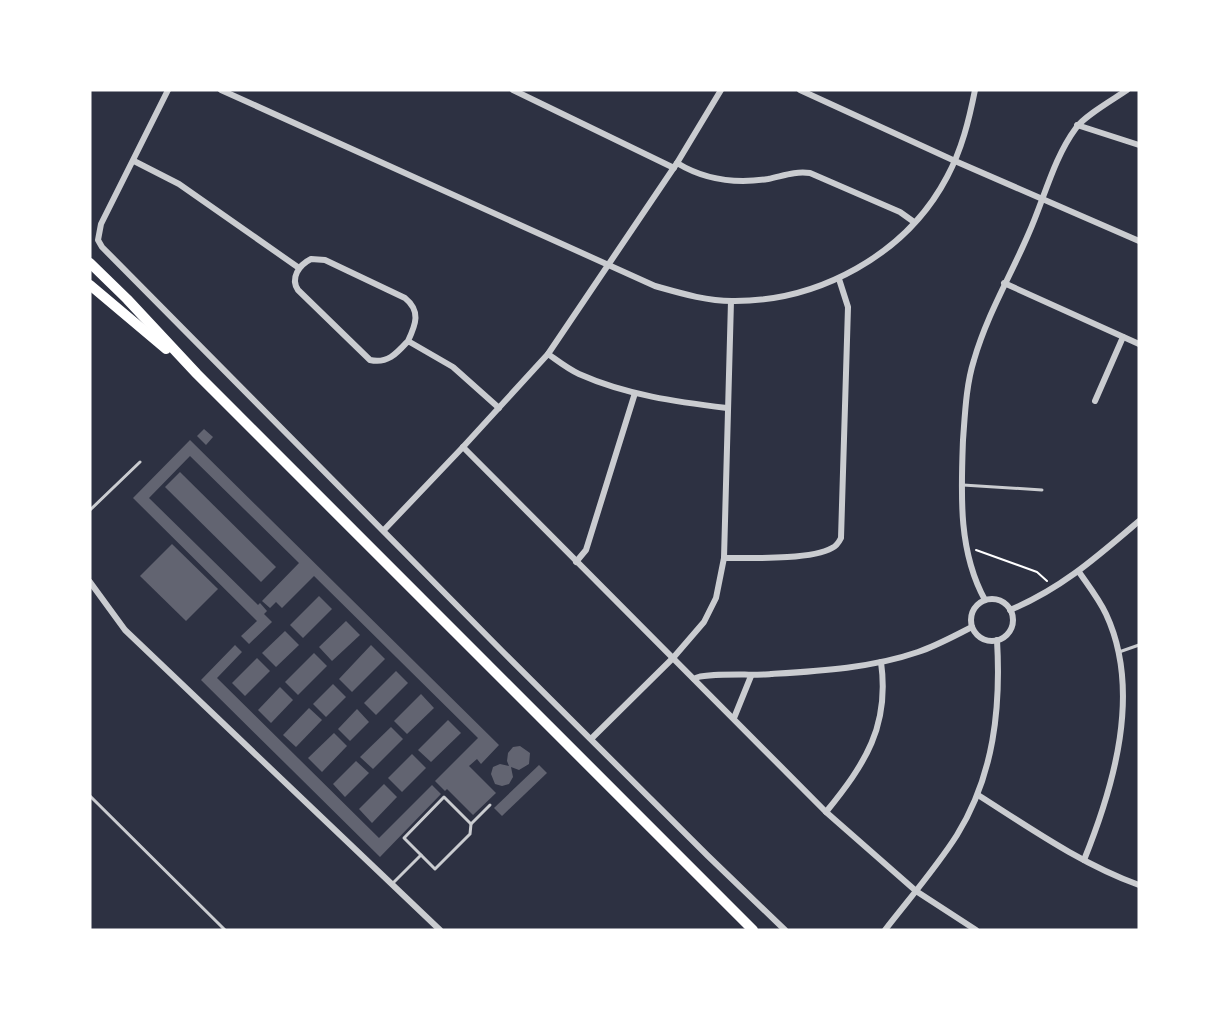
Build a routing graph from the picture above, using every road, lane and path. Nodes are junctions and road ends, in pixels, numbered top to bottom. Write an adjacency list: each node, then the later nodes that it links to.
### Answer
1 (168, 90): 10 (street)
2 (221, 90): 17 (street)
3 (513, 90): 12 (street)
4 (721, 90): 12 (street)
5 (800, 90): 11 (street)
6 (975, 90): 11 (street)
7 (1127, 90): 8 (street)
8 (1077, 125): 9 (street); 13 (street)
9 (1139, 145)
10 (134, 161): 18 (street); 38 (street)
11 (955, 161): 13 (street); 14 (street)
12 (676, 165): 14 (street); 17 (street)
13 (1041, 199): 15 (street); 20 (street)
14 (914, 222): 19 (street)
15 (1139, 241)
16 (90, 263): 27 (highway)
17 (608, 265): 22 (street); 26 (street)
18 (299, 268): 24 (street); 24 (street)
19 (839, 279): 22 (street); 40 (street)
20 (1004, 283): 23 (street); 34 (street)
21 (90, 285): 27 (highway)
22 (731, 301): 31 (street)
23 (1123, 337): 25 (street); 29 (street)
24 (408, 340): 30 (street)
25 (1139, 344)
26 (548, 354): 28 (street); 30 (street)
27 (196, 374): 69 (highway)
28 (635, 393): 31 (street); 41 (street)
29 (1095, 401)
30 (500, 408): 32 (street)
31 (727, 408): 40 (street)
32 (463, 447): 38 (street); 41 (street)
33 (140, 462): 36 (lane)
34 (961, 485): 35 (lane); 39 (street)
35 (1042, 490)
36 (90, 510)
37 (1139, 520): 42 (street)
38 (384, 530): 56 (street)
39 (965, 545): 44 (path); 45 (street)
40 (724, 558): 51 (street)
41 (576, 562): 51 (street)
42 (1079, 572): 44 (street); 50 (street)
43 (90, 582): 64 (street)
44 (1054, 588): 46 (street)
45 (985, 600): 46 (street); 47 (street)
46 (1010, 610): 48 (street)
47 (972, 627): 48 (street); 52 (street)
48 (997, 640): 57 (street)
49 (1139, 645): 50 (lane)
50 (1119, 652): 63 (street)
51 (673, 658): 54 (street); 56 (street)
52 (880, 662): 53 (street); 60 (street)
53 (751, 676): 54 (street); 55 (street)
54 (694, 679): 55 (street)
55 (734, 717): 60 (street)
56 (591, 739): 70 (street)
57 (978, 795): 63 (street); 66 (street)
58 (90, 796): 67 (lane)
59 (490, 805): 61 (lane)
60 (826, 812): 66 (street)
61 (471, 824): 62 (lane); 62 (lane)
62 (421, 855): 64 (lane)
63 (1084, 860): 65 (street)
64 (392, 885): 68 (street)
65 (1139, 885)
66 (916, 891): 71 (street); 72 (street)
67 (225, 930)
68 (440, 930)
69 (753, 930)
70 (785, 930)
71 (885, 930)
72 (976, 930)

